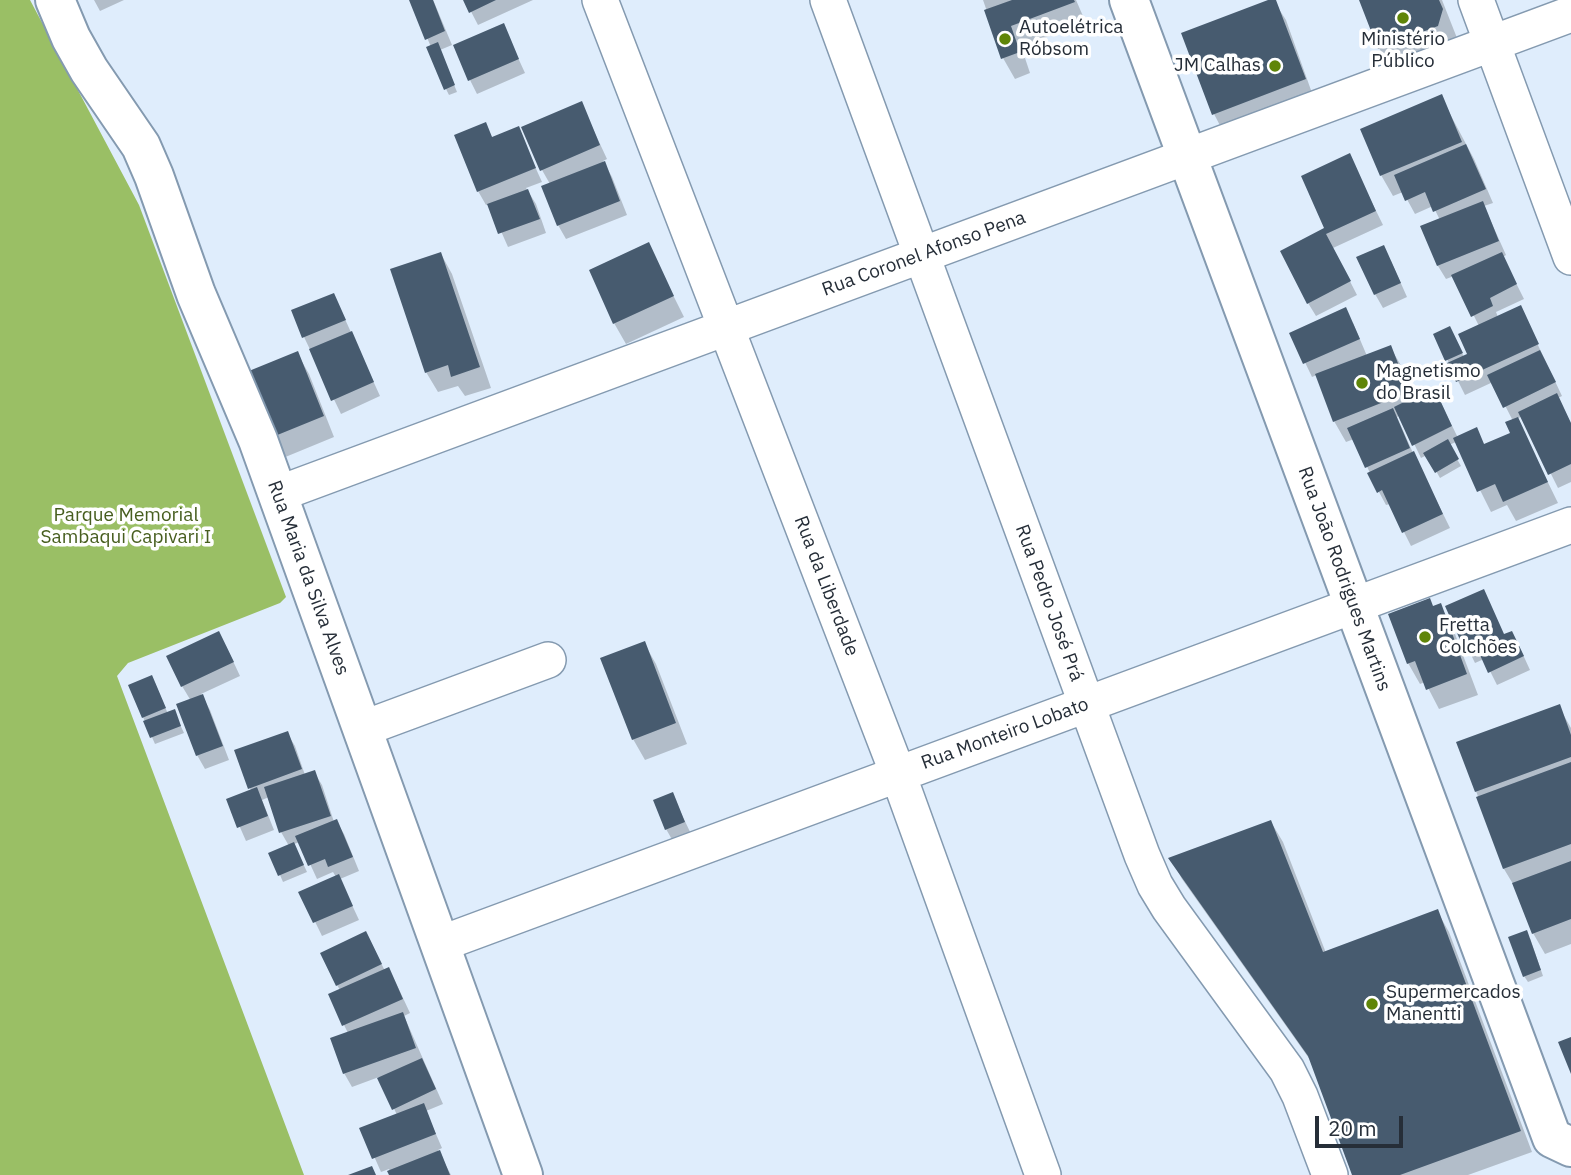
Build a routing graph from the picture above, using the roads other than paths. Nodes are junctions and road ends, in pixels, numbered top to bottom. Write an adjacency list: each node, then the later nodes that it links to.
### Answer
1 (55, 0): 12 (street, Rua Maria da Silva Alves)
2 (600, 0): 11 (street, Rua da Liberdade)
3 (828, 0): 9 (street, Rua Pedro José Prá)
4 (1129, 0): 8 (street, Rua João Rodrigues Martins)
5 (1476, 0): 7 (street)
6 (1571, 14): 7 (street, Rua Coronel Afonso Pena)
7 (1492, 43): 8 (street, Rua Coronel Afonso Pena); 10 (street)
8 (1187, 156): 9 (street, Rua Coronel Afonso Pena); 14 (street, Rua João Rodrigues Martins)
9 (921, 255): 11 (street, Rua Coronel Afonso Pena); 16 (street, Rua Pedro José Prá)
10 (1571, 257)
11 (726, 327): 12 (street, Rua Coronel Afonso Pena); 18 (street, Rua da Liberdade)
12 (278, 494): 17 (street, Rua Maria da Silva Alves)
13 (1571, 525): 14 (street, Rua Monteiro Lobato)
14 (1354, 606): 16 (street, Rua Monteiro Lobato); 20 (street, Rua João Rodrigues Martins)
15 (548, 660): 17 (street)
16 (1086, 705): 18 (street, Rua Monteiro Lobato); 23 (street, Rua Pedro José Prá)
17 (362, 729): 19 (street, Rua Maria da Silva Alves)
18 (898, 774): 19 (street, Rua Monteiro Lobato); 22 (street, Rua da Liberdade)
19 (440, 944): 21 (street, Rua Maria da Silva Alves)
20 (1571, 1147)
21 (523, 1175)
22 (1043, 1175)
23 (1330, 1175)

